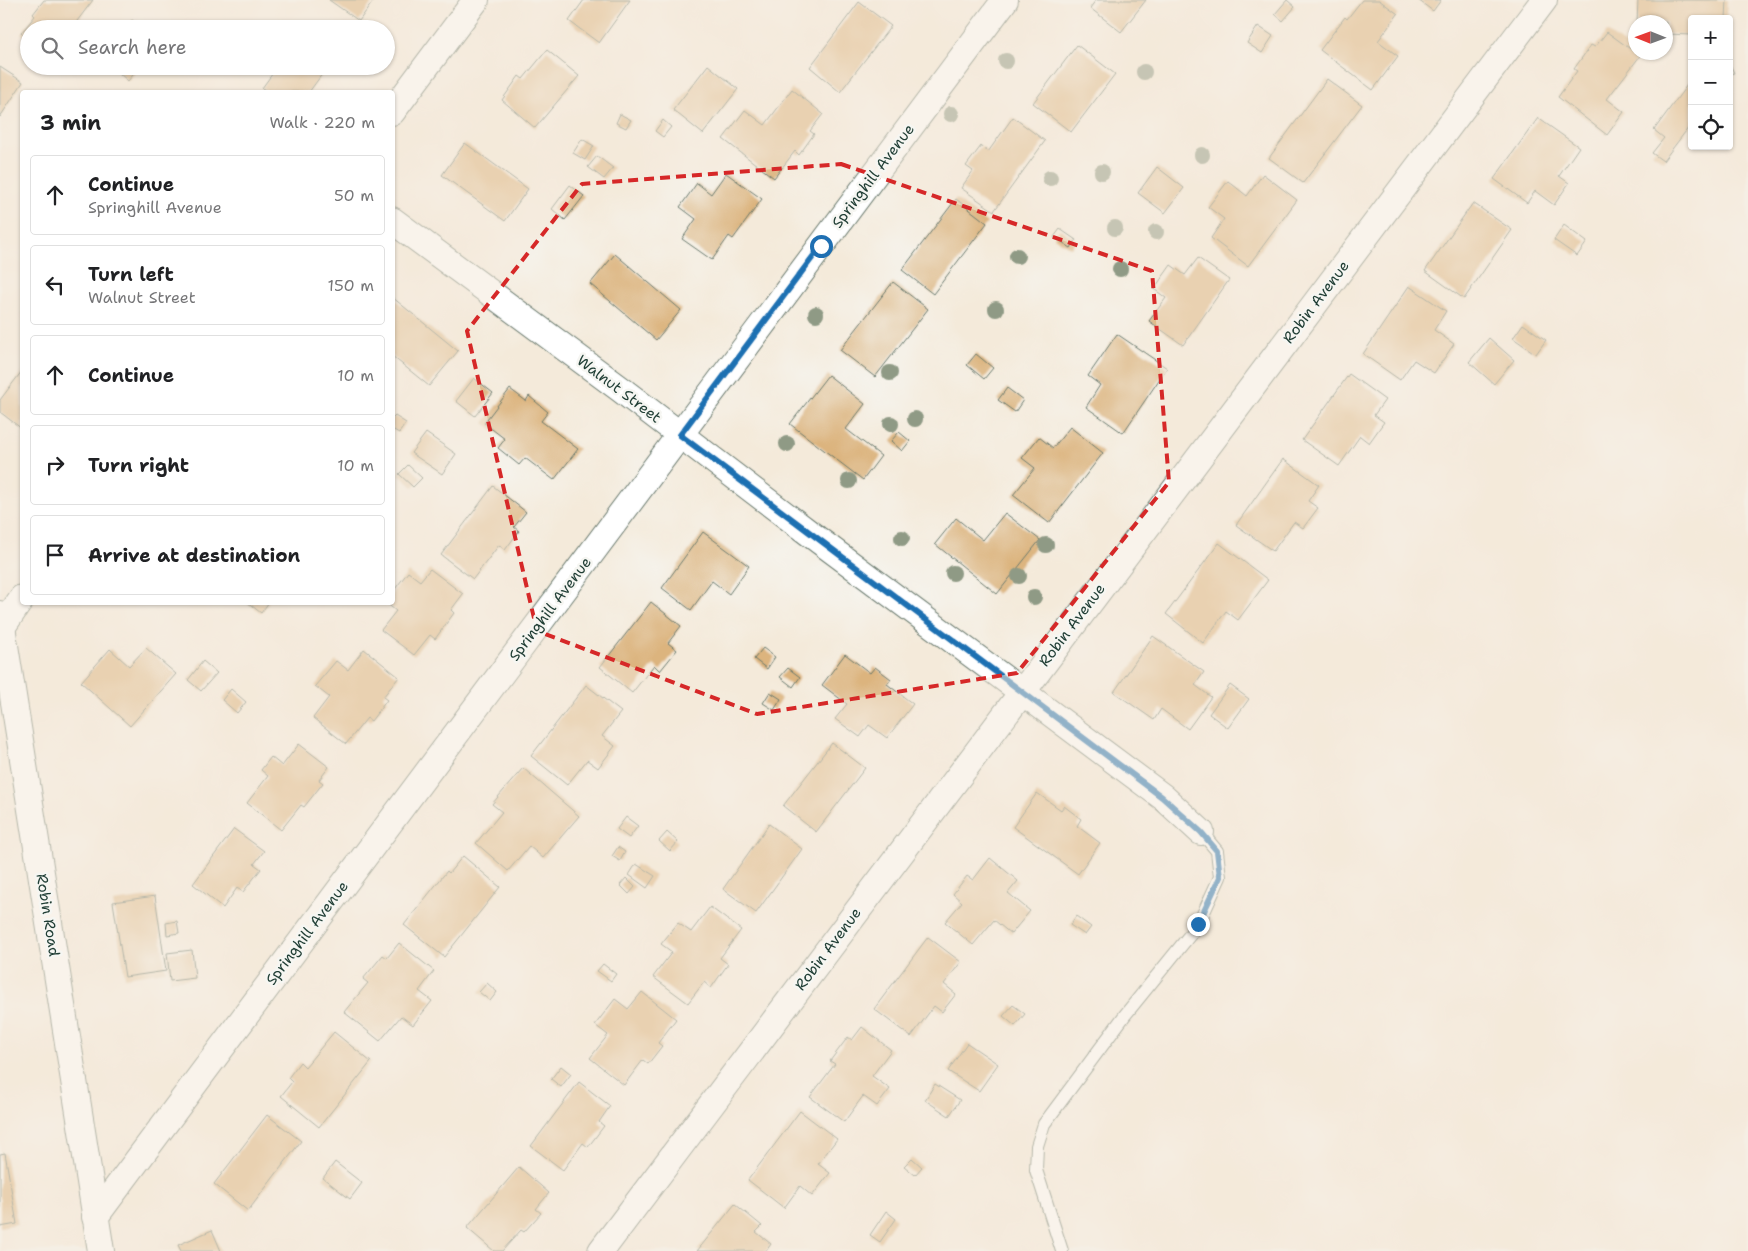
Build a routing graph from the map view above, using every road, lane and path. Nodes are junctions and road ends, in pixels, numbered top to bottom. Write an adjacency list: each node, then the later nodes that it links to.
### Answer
1 (476, 0): 4 (street)
2 (1005, 0): 6 (street, Springhill Avenue)
3 (1544, 0): 9 (street, Robin Avenue)
4 (395, 108)
5 (395, 222): 6 (street, Walnut Street)
6 (680, 435): 9 (street, Walnut Street); 11 (street, Springhill Avenue)
7 (20, 600): 8 (street)
8 (1, 620): 11 (street, Robin Road)
9 (1022, 691): 10 (street, Walnut Street); 13 (street, Robin Avenue)
10 (1201, 832): 14 (lane)
11 (95, 1217): 12 (street)
12 (101, 1251)
13 (601, 1251)
14 (1062, 1251)

